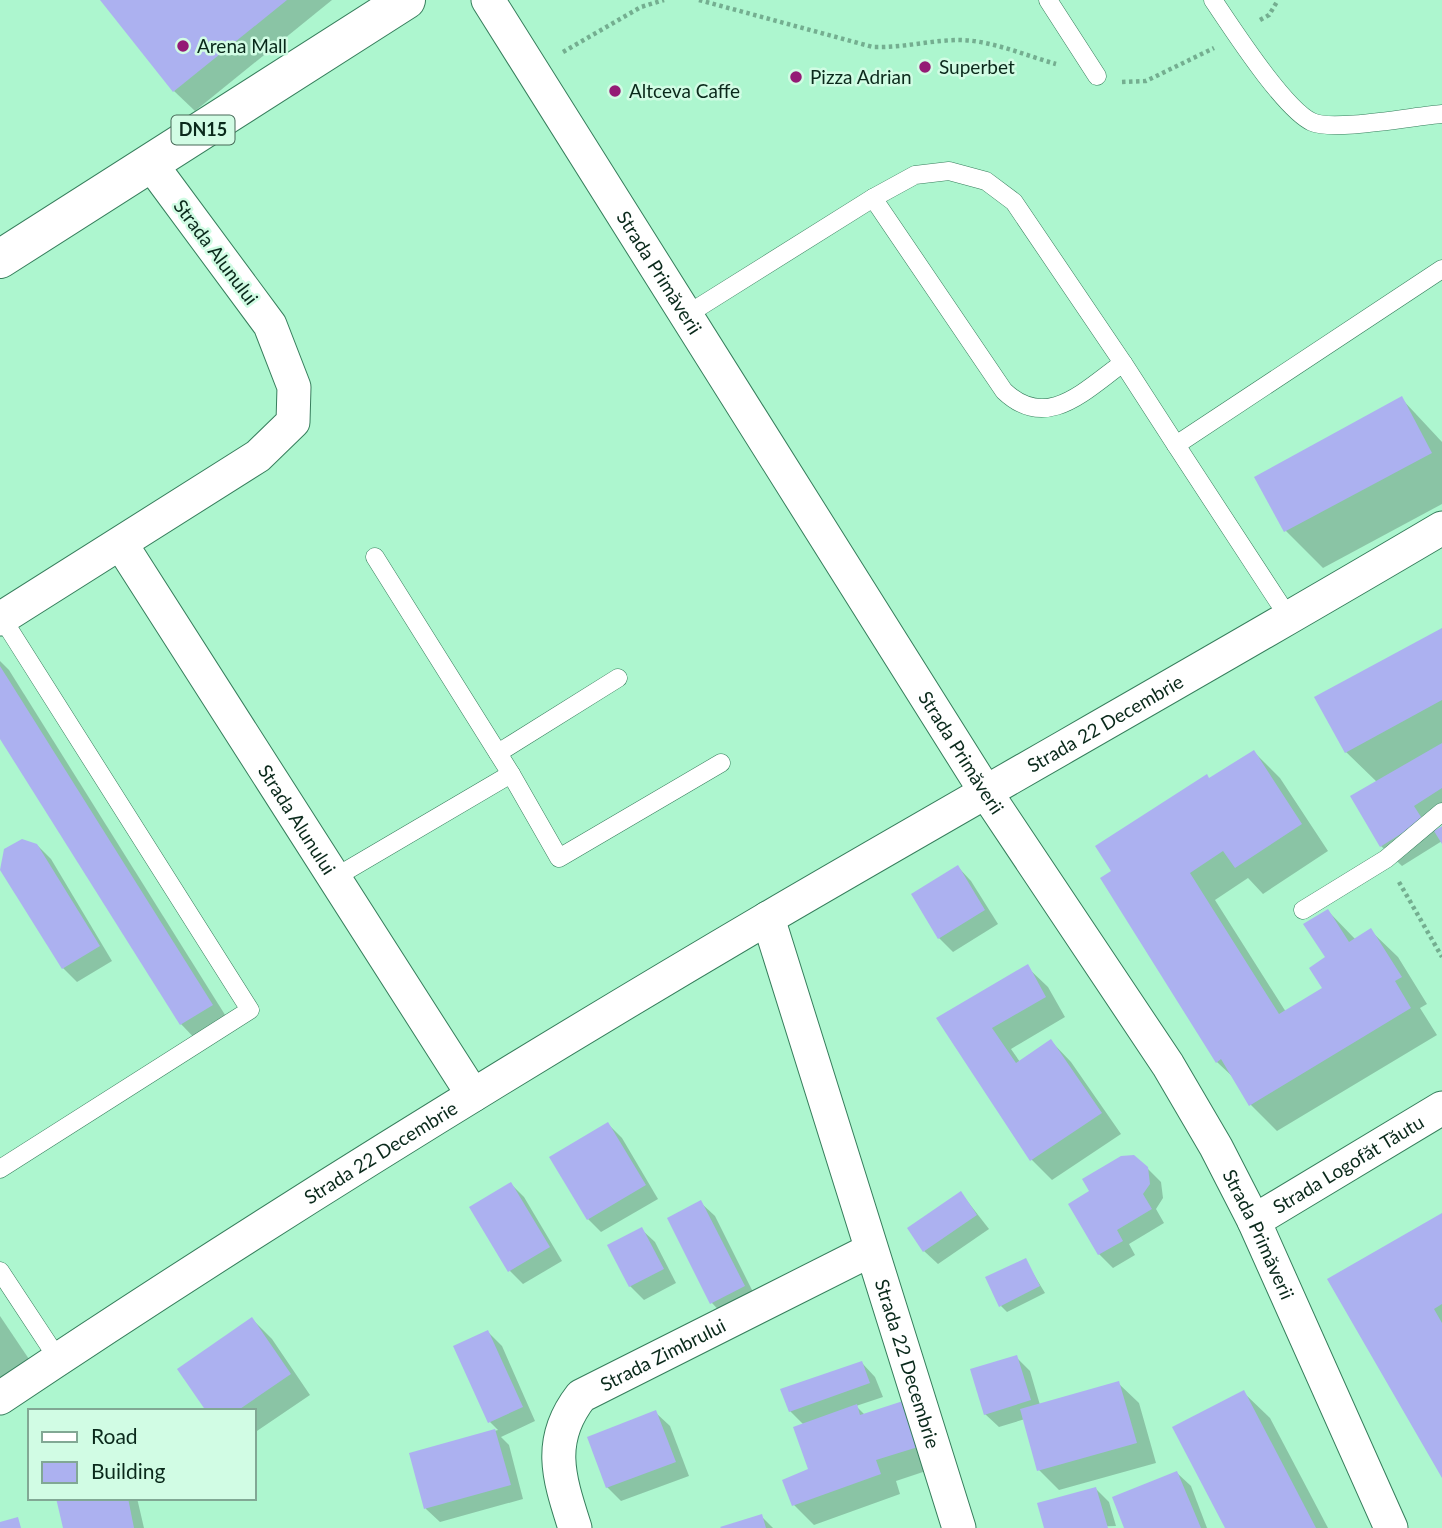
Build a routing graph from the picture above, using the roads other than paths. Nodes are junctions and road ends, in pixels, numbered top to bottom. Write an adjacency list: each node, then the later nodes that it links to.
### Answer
1 (406, 0): 7 (main road, DN15)
2 (488, 0): 11 (street, Strada Primăverii)
3 (1048, 0): 5 (lane)
4 (1213, 0): 6 (lane)
5 (1097, 76)
6 (1442, 114)
7 (150, 164): 9 (main road, DN15); 15 (street, Strada Alunului)
8 (873, 198): 11 (lane); 12 (lane); 12 (lane)
9 (0, 259)
10 (1442, 269): 13 (lane)
11 (688, 314): 23 (street, Strada Primăverii)
12 (1124, 363): 13 (lane)
13 (1176, 445): 17 (lane)
14 (1442, 528): 17 (street, Strada 22 Decembrie)
15 (121, 544): 18 (street, Strada Alunului); 25 (street, Strada Alunului)
16 (375, 557): 20 (lane)
17 (1289, 618): 23 (street, Strada 22 Decembrie)
18 (1, 619): 30 (lane)
19 (618, 678): 20 (lane)
20 (498, 753): 22 (lane)
21 (721, 763): 22 (lane)
22 (511, 774): 25 (lane)
23 (987, 794): 27 (street, Strada 22 Decembrie); 31 (street, Strada Primăverii)
24 (1442, 812): 26 (lane)
25 (334, 878): 28 (street, Strada Alunului)
26 (1303, 910)
27 (768, 918): 28 (street, Strada 22 Decembrie); 32 (street, Strada 22 Decembrie)
28 (473, 1095): 34 (street, Strada 22 Decembrie)
29 (1442, 1108): 31 (street, Strada Logofăt Tăutu)
30 (0, 1169)
31 (1254, 1221): 38 (street, Strada Primăverii)
32 (871, 1250): 36 (street, Strada Zimbrului); 37 (street, Strada 22 Decembrie)
33 (0, 1271): 34 (lane)
34 (58, 1359): 35 (street, Strada 22 Decembrie)
35 (0, 1398)
36 (575, 1528)
37 (959, 1528)
38 (1391, 1528)

